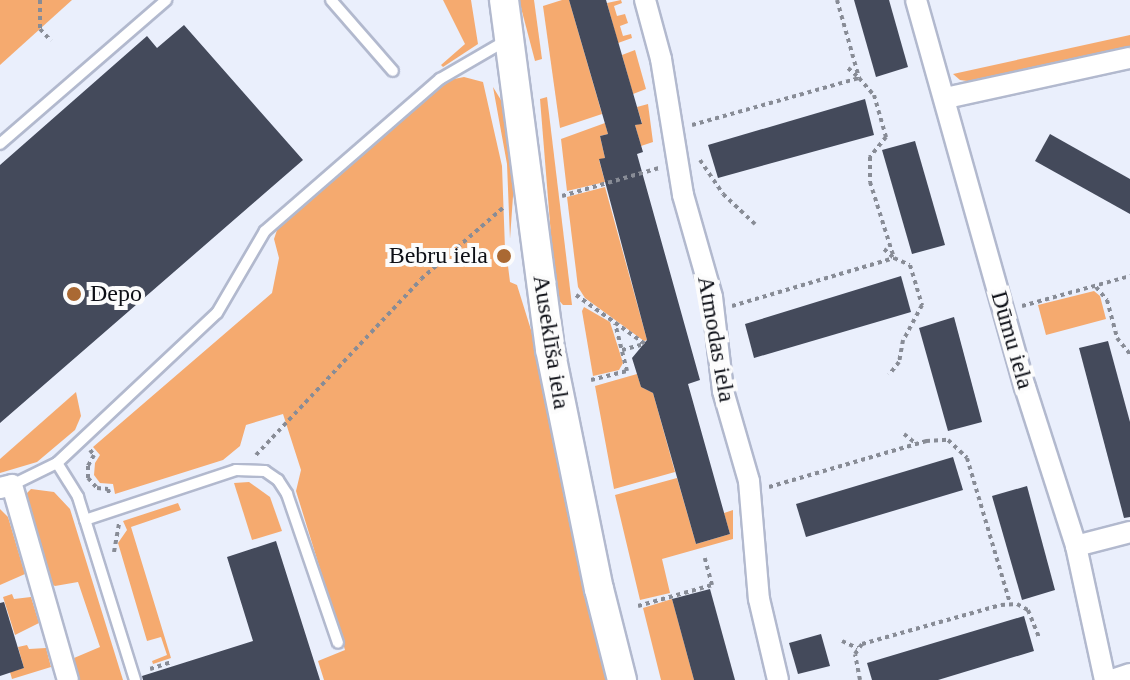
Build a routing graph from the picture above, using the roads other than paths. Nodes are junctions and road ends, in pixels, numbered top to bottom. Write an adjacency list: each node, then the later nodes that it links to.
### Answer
1 (166, 0): 10 (lane)
2 (331, 0): 8 (lane)
3 (504, 0): 6 (street, Auseklīša iela)
4 (645, 0): 21 (street, Atmodas iela)
5 (916, 0): 9 (street, Dūmu iela)
6 (508, 39): 11 (lane); 20 (street, Auseklīša iela)
7 (1130, 58): 9 (street)
8 (393, 71)
9 (946, 98): 15 (street, Dūmu iela)
10 (0, 144)
11 (57, 463): 12 (lane); 13 (lane)
12 (6, 486): 18 (street)
13 (85, 520): 16 (lane); 19 (lane)
14 (1130, 532): 15 (street)
15 (1076, 546): 22 (street, Dūmu iela)
16 (338, 643)
17 (1130, 674): 23 (street)
18 (68, 680)
19 (135, 680)
20 (622, 680)
21 (778, 680)
22 (1105, 680)
23 (1112, 680)

